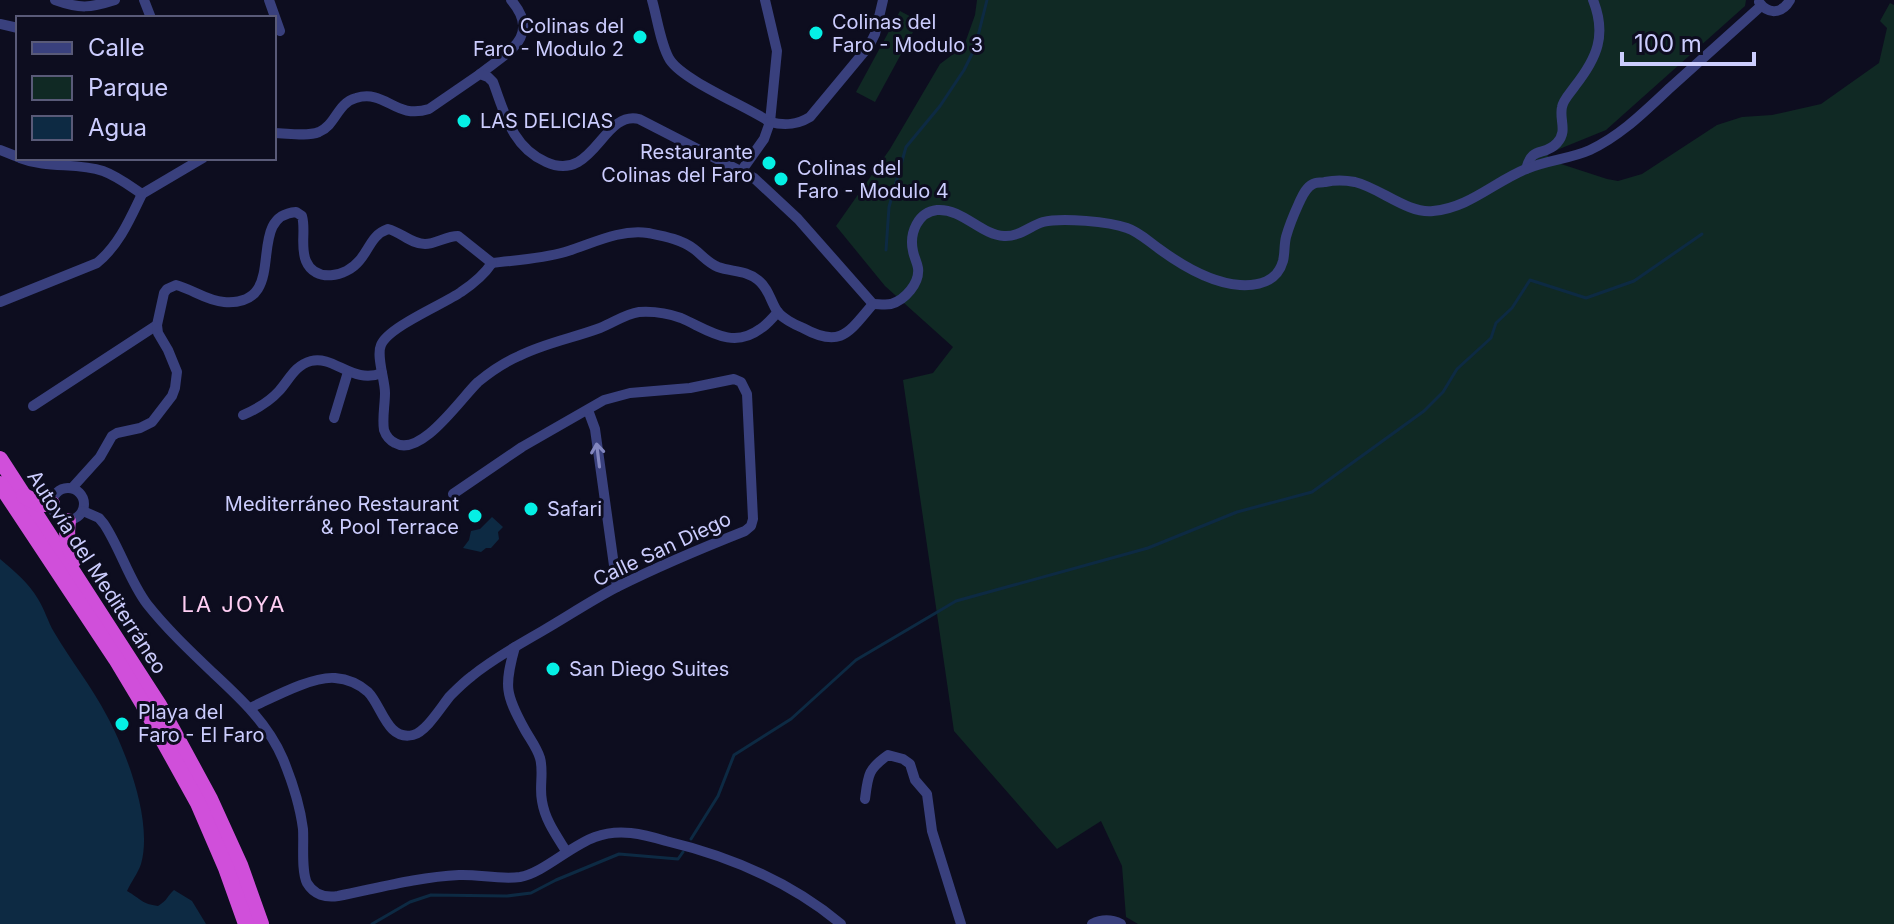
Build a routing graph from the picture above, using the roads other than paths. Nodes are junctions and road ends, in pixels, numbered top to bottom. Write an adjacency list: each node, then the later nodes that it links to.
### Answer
1 (55, 0): 2 (street)
2 (115, 0)
3 (511, 0): 12 (street)
4 (652, 0): 13 (street)
5 (765, 0): 13 (street)
6 (883, 0): 13 (street)
7 (1593, 0): 17 (street)
8 (1790, 0): 9 (street)
9 (1760, 3): 17 (street)
10 (276, 20): 11 (street)
11 (280, 31)
12 (480, 74): 14 (street); 18 (street)
13 (770, 122): 18 (street)
14 (276, 133)
15 (25, 160): 19 (street)
16 (200, 160): 19 (street)
17 (1526, 169): 22 (street)
18 (742, 170): 22 (street)
19 (142, 194): 21 (street)
20 (492, 263): 23 (street); 24 (street); 26 (street)
21 (0, 302)
22 (873, 304): 23 (street)
23 (778, 312): 26 (street)
24 (157, 325): 27 (street); 33 (street)
25 (348, 372): 26 (street); 29 (street); 30 (street)
26 (382, 373)
27 (33, 406)
28 (588, 410): 34 (street, Calle San Diego); 39 (street, one-way to 28); 39 (street, Calle San Diego)
29 (243, 415)
30 (334, 418)
31 (0, 459): 35 (highway, Autovía del Mediterráneo)
32 (0, 484): 45 (highway, Autovía del Mediterráneo)
33 (72, 488): 36 (street); 37 (street)
34 (453, 494)
35 (24, 496): 36 (highway); 41 (highway, Autovía del Mediterráneo)
36 (52, 504): 38 (street)
37 (83, 511): 38 (street); 42 (street)
38 (68, 521): 41 (highway)
39 (617, 587): 40 (street, Calle San Diego)
40 (515, 647): 42 (street, Calle San Diego); 44 (street)
41 (159, 705): 46 (highway, Autovía del Mediterráneo)
42 (250, 708): 44 (street)
43 (865, 799): 48 (street)
44 (566, 851): 47 (street)
45 (246, 924)
46 (261, 924)
47 (841, 924)
48 (961, 924)
49 (1092, 924): 50 (street)
50 (1121, 924)

